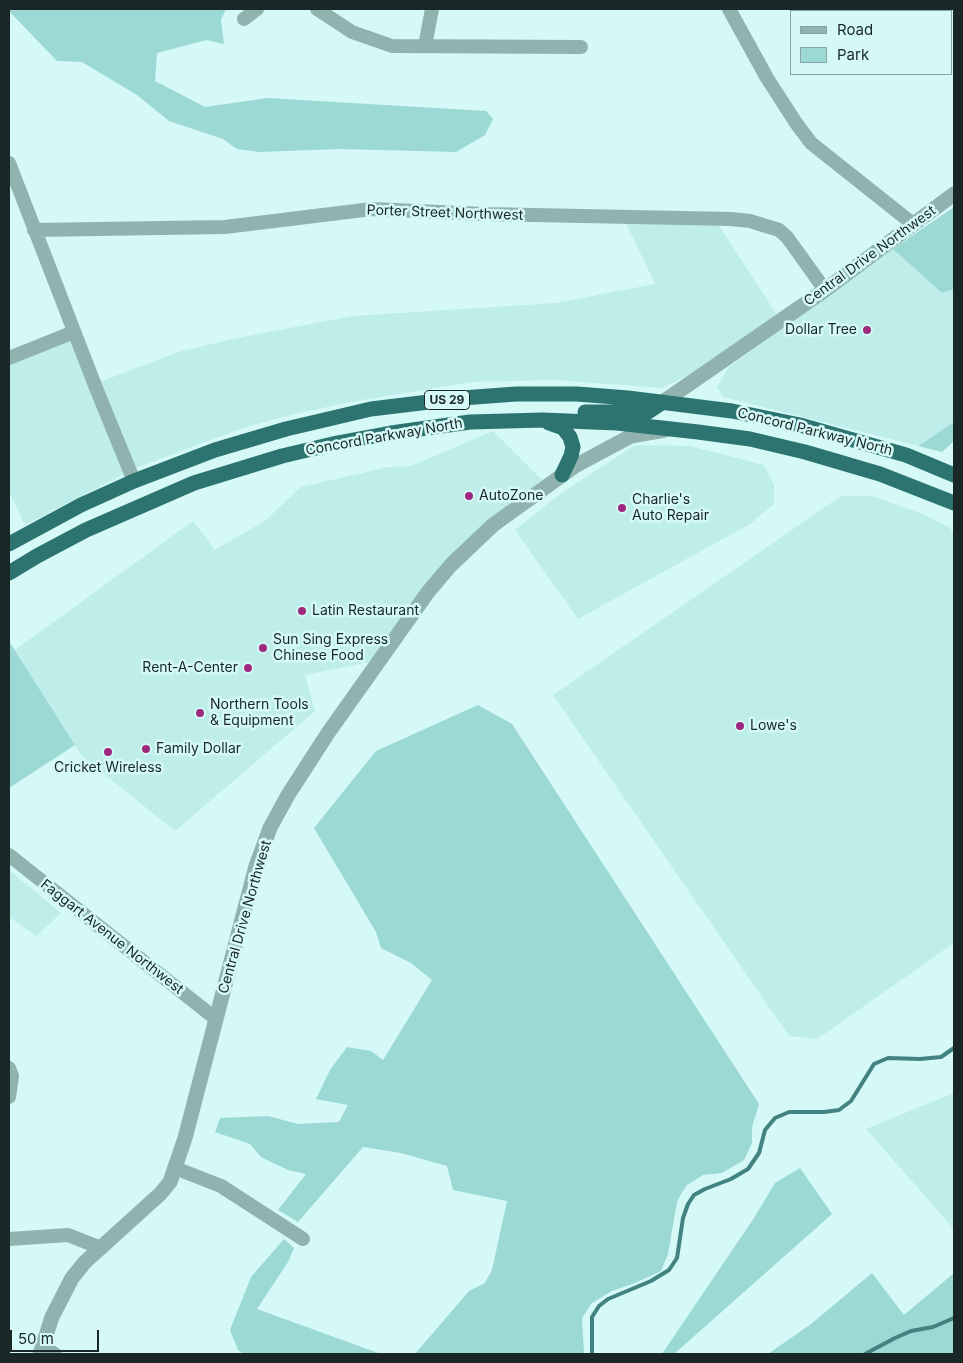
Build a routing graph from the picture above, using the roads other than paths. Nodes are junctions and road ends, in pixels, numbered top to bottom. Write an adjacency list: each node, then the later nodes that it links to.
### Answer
1 (257, 9): 5 (street)
2 (317, 9): 6 (street)
3 (432, 9): 6 (street)
4 (729, 9): 10 (street)
5 (244, 19)
6 (425, 46): 7 (street)
7 (581, 47)
8 (9, 163): 11 (street)
9 (954, 194): 10 (street, Central Drive Northwest)
10 (913, 224): 12 (street, Central Drive Northwest)
11 (34, 230): 12 (street, Porter Street Northwest); 13 (street)
12 (825, 290): 15 (street, Central Drive Northwest)
13 (74, 332): 14 (street); 22 (street)
14 (9, 358)
15 (662, 402): 17 (highway); 19 (highway, Concord Parkway North / US 29); 21 (highway, Concord Parkway North / US 29)
16 (543, 420): 17 (highway, Concord Parkway North / US 29); 18 (highway, Concord Parkway North / US 29); 20 (highway)
17 (470, 422): 23 (highway, Concord Parkway North / US 29)
18 (672, 429): 20 (street, Central Drive Northwest); 24 (highway, Concord Parkway North / US 29)
19 (149, 475): 22 (highway, Concord Parkway North / US 29); 23 (highway)
20 (562, 475): 29 (street, Central Drive Northwest)
21 (954, 475)
22 (134, 481): 25 (highway); 26 (highway, Concord Parkway North / US 29)
23 (158, 498): 25 (highway, Concord Parkway North / US 29)
24 (954, 503)
25 (144, 504): 27 (highway, Concord Parkway North / US 29)
26 (9, 544)
27 (9, 573)
28 (9, 855): 29 (street, Faggart Avenue Northwest)
29 (216, 1019): 32 (street, Central Drive Northwest)
30 (10, 1072): 31 (street)
31 (9, 1097)
32 (175, 1168): 34 (street); 35 (street, Central Drive Northwest)
33 (9, 1239): 35 (street)
34 (303, 1239)
35 (101, 1248): 36 (street, Central Drive Northwest)
36 (46, 1352)

